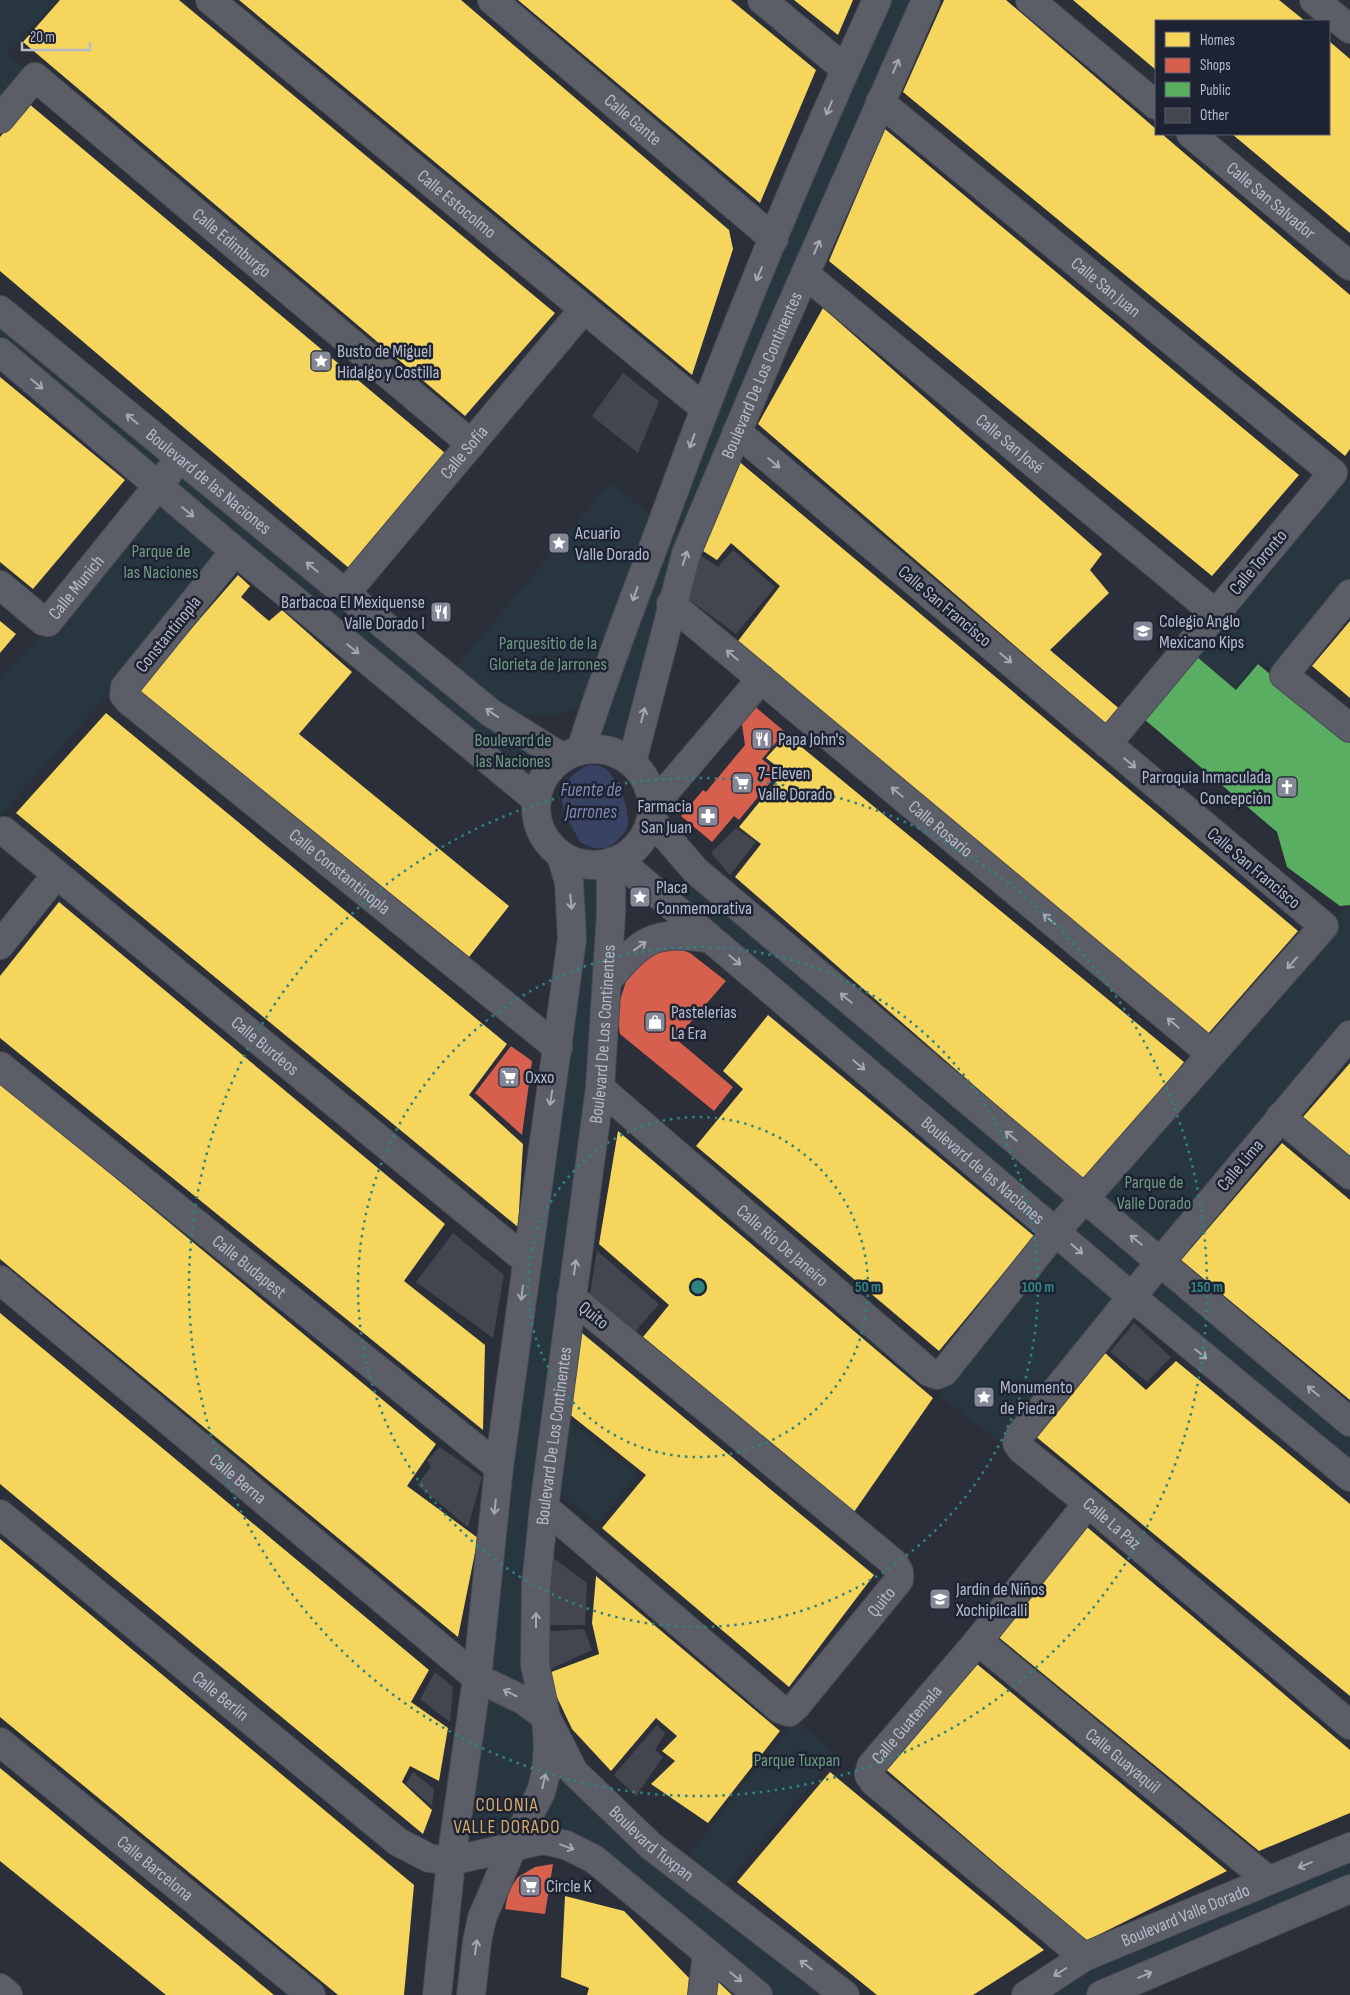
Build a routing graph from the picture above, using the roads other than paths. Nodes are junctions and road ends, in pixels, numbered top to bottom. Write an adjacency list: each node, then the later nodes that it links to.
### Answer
1 (210, 0): 18 (street, Calle Estocolmo)
2 (492, 0): 14 (street, Calle Gante)
3 (762, 0): 9 (street)
4 (877, 0): 9 (street)
5 (926, 0): 10 (street, Boulevard De Los Continentes, one-way to 5)
6 (1030, 0): 11 (street)
7 (1314, 0): 8 (street)
8 (1350, 29)
9 (845, 69): 14 (street, one-way to 14)
10 (880, 102): 16 (street, Boulevard De Los Continentes, one-way to 10); 26 (street, Calle San Juan)
11 (1155, 104)
12 (0, 119): 24 (street, Calle Edimburgo)
13 (1192, 135): 15 (street, Calle San Salvador)
14 (774, 239): 19 (street, one-way to 19)
15 (1350, 266)
16 (805, 274): 20 (street, Boulevard De Los Continentes); 33 (street, Calle San José)
17 (0, 310): 25 (street, Boulevard de las Naciones, one-way to 17)
18 (583, 310): 22 (street, Calle Estocolmo); 24 (street, Calle Sofía)
19 (739, 320): 20 (street); 22 (street)
20 (776, 340): 23 (street, Boulevard De Los Continentes)
21 (0, 352): 27 (street, Boulevard de las Naciones, one-way to 27)
22 (704, 408): 38 (street, one-way to 38)
23 (737, 432): 32 (street, Boulevard De Los Continentes, one-way to 23); 37 (street, Calle San Francisco, one-way to 37)
24 (472, 444): 30 (street, Calle Sofía)
25 (180, 458): 27 (street, Calle Munich); 30 (street, Boulevard de las Naciones, one-way to 25)
26 (1333, 473): 33 (street, Calle Toronto)
27 (158, 486): 28 (street, Boulevard de las Naciones, one-way to 28); 29 (street, Calle Munich)
28 (234, 551): 35 (street, Constantinopla); 40 (street, Boulevard de las Naciones, one-way to 40)
29 (0, 585)
30 (345, 594): 38 (street, Boulevard de las Naciones, one-way to 30)
31 (1350, 594): 36 (street)
32 (671, 604): 34 (street, Calle Rosario, one-way to 32); 39 (street, Boulevard De Los Continentes, one-way to 32)
33 (1216, 614): 37 (street, Calle Toronto)
34 (760, 678): 41 (street); 51 (street, Calle Rosario, one-way to 34)
35 (124, 695): 50 (street, Calle Constantinopla)
36 (1350, 728)
37 (1107, 744): 51 (street, Calle San Francisco, one-way to 51)
38 (572, 754): 39 (street); 40 (street)
39 (632, 762): 41 (street)
40 (537, 800): 43 (street)
41 (652, 813): 44 (street); 56 (street, one-way to 41)
42 (4, 831): 45 (street, Calle Burdeos)
43 (561, 854): 44 (street); 50 (street, one-way to 50)
44 (615, 861): 46 (street, Boulevard de las Naciones); 48 (street, Boulevard De Los Continentes)
45 (56, 875): 47 (street); 58 (street, Calle Burdeos)
46 (708, 938): 48 (street, one-way to 46); 57 (street, Boulevard de las Naciones, one-way to 57)
47 (0, 945)
48 (607, 981): 53 (street, Boulevard De Los Continentes)
49 (1350, 1035): 54 (street, Calle Lima)
50 (558, 1048): 58 (street, one-way to 58)
51 (1211, 1054): 56 (street, Calle San Francisco)
52 (0, 1066): 64 (street, Calle Budapest)
53 (600, 1088): 57 (street, Calle Río De Janeiro); 61 (street, Boulevard De Los Continentes, one-way to 53)
54 (1280, 1117): 55 (street); 59 (street, Calle Lima)
55 (1350, 1175)
56 (1084, 1198): 57 (street, Calle San Francisco); 59 (street, one-way to 56)
57 (1056, 1231): 62 (street, Boulevard de las Naciones, one-way to 62)
58 (526, 1260): 64 (street, one-way to 64)
59 (1161, 1261): 62 (street, Calle Lima); 63 (street, one-way to 59)
60 (0, 1280): 70 (street, Calle Berna)
61 (571, 1297): 67 (street, Boulevard De Los Continentes); 67 (street, Quito)
62 (1132, 1297): 65 (street, Boulevard de las Naciones, one-way to 65); 66 (street, Calle La Paz)
63 (1350, 1422)
64 (499, 1467): 70 (street, one-way to 70)
65 (1350, 1477)
66 (1088, 1503): 69 (street, Calle Guatemala); 72 (street, Calle La Paz)
67 (544, 1507): 71 (street, Boulevard De Los Continentes, one-way to 67)
68 (0, 1514): 76 (street, Calle Berlín)
69 (978, 1640): 77 (street, Calle Guayaquil); 80 (street, Calle Guatemala)
70 (477, 1678): 71 (street, Boulevard Tuxpan, one-way to 70); 76 (street)
71 (546, 1717): 74 (street, Boulevard De Los Continentes, one-way to 71); 88 (street, Boulevard Tuxpan, one-way to 71)
72 (1350, 1725)
73 (0, 1742): 83 (street, Calle Barcelona)
74 (513, 1846): 76 (street); 79 (street, one-way to 79); 85 (street, Boulevard De Los Continentes, one-way to 74)
75 (1350, 1847): 77 (street, Boulevard Valle Dorado, one-way to 77)
76 (451, 1861): 84 (street)
77 (1268, 1880): 80 (street, Boulevard Valle Dorado)
78 (1350, 1889): 90 (street, one-way to 78)
79 (707, 1953): 86 (street); 87 (street, one-way to 87)
80 (1084, 1957): 89 (street, Boulevard Valle Dorado, one-way to 89)
81 (0, 1988): 82 (street)
82 (8, 1995)
83 (311, 1995)
84 (437, 1995)
85 (471, 1995)
86 (702, 1995)
87 (758, 1995)
88 (845, 1995)
89 (1026, 1995)
90 (1100, 1995)

